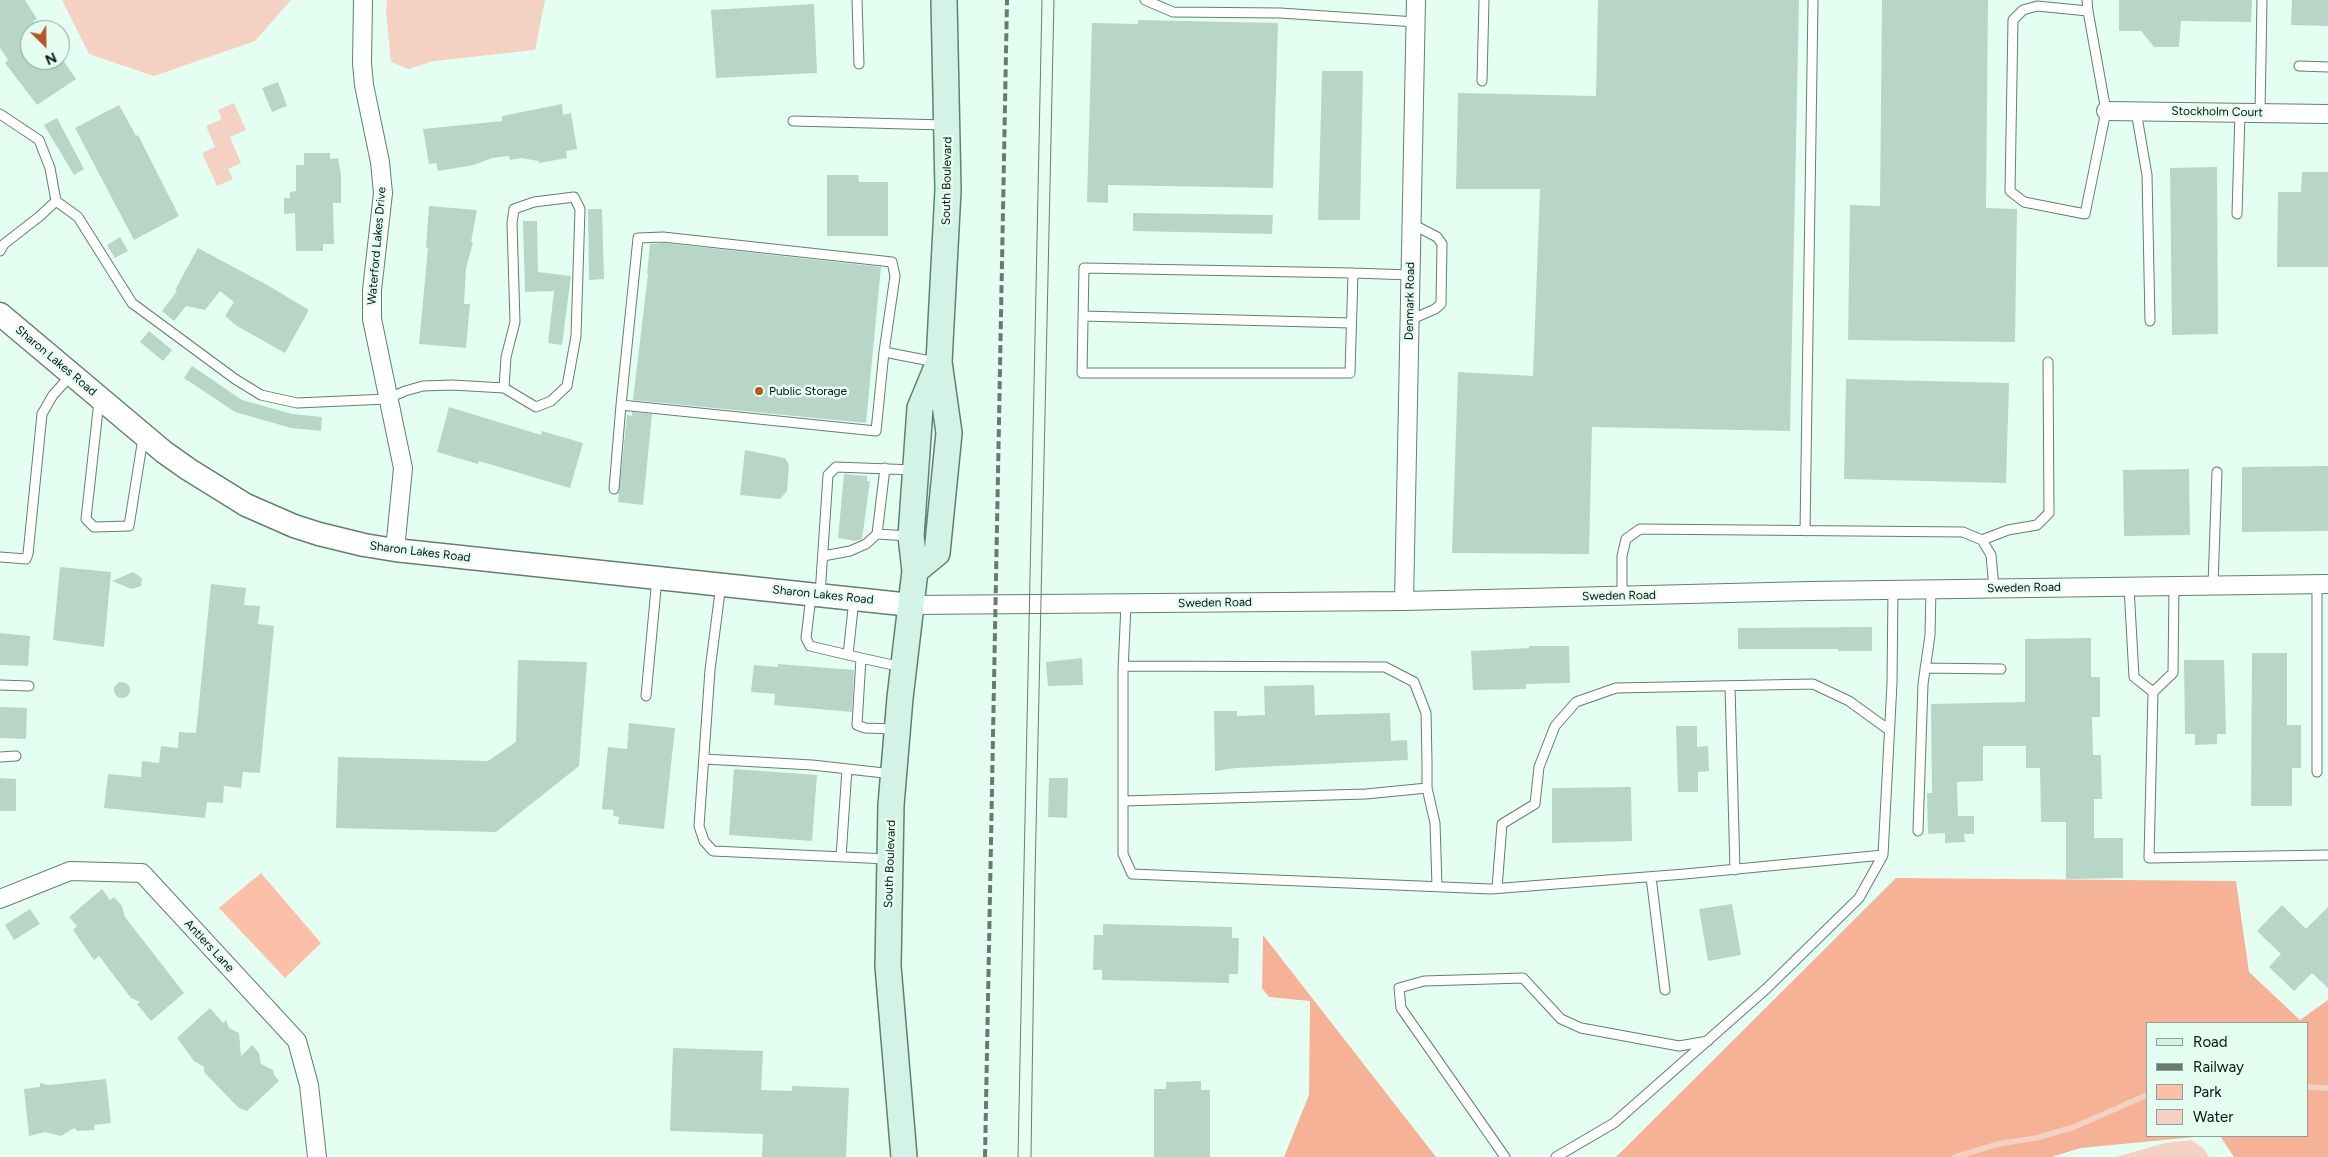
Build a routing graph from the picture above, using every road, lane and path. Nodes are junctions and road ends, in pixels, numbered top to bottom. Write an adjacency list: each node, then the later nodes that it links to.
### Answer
1 (363, 0): 43 (street, Waterford Lakes Drive)
2 (856, 0): 12 (lane)
3 (944, 0): 23 (main road, South Boulevard)
4 (1145, 0): 11 (lane)
5 (1416, 0): 11 (street, Denmark Road)
6 (1484, 0): 15 (lane)
7 (1813, 0): 50 (lane)
8 (2087, 0): 10 (lane)
9 (2262, 0): 19 (lane)
10 (2088, 11): 16 (lane); 16 (lane)
11 (1416, 22): 26 (street, Denmark Road)
12 (858, 64)
13 (2299, 66): 14 (lane)
14 (2328, 67)
15 (1482, 81)
16 (2106, 111): 17 (street, Stockholm Court)
17 (2136, 111): 18 (street, Stockholm Court); 35 (lane)
18 (2240, 113): 19 (street, Stockholm Court); 25 (lane)
19 (2260, 113): 21 (street, Stockholm Court)
20 (0, 114): 24 (lane)
21 (2328, 114)
22 (793, 121): 23 (lane)
23 (947, 125): 38 (main road, South Boulevard)
24 (56, 201): 27 (lane); 43 (lane)
25 (2237, 214)
26 (1412, 224): 31 (street, Denmark Road); 34 (lane)
27 (18, 232): 28 (lane); 29 (lane)
28 (0, 237)
29 (0, 251)
30 (1353, 273): 31 (lane); 33 (lane); 36 (lane)
31 (1411, 275): 34 (street, Denmark Road)
32 (0, 314): 40 (street, Sharon Lakes Road)
33 (1083, 316): 36 (lane); 36 (lane)
34 (1410, 320): 70 (street, Denmark Road)
35 (2150, 321)
36 (1351, 323)
37 (884, 352): 38 (lane); 44 (lane); 44 (lane)
38 (939, 362): 47 (main road, South Boulevard); 57 (main road, South Boulevard)
39 (2048, 362): 53 (lane)
40 (72, 374): 42 (street, Sharon Lakes Road); 56 (lane)
41 (504, 388): 41 (lane); 43 (lane)
42 (99, 397): 45 (street, Sharon Lakes Road); 45 (lane)
43 (387, 399): 54 (street, Waterford Lakes Drive)
44 (621, 405): 49 (lane)
45 (144, 435): 54 (street, Sharon Lakes Road)
46 (885, 468): 47 (lane); 51 (lane); 55 (lane)
47 (915, 470): 52 (main road, South Boulevard)
48 (2217, 472): 62 (lane)
49 (614, 489)
50 (1805, 531): 53 (lane); 68 (lane)
51 (877, 534): 52 (lane); 55 (lane)
52 (911, 536): 57 (main road, South Boulevard)
53 (1982, 540): 64 (lane)
54 (394, 550): 58 (street, Sharon Lakes Road)
55 (823, 556): 67 (lane)
56 (0, 557)
57 (915, 571): 72 (main road, South Boulevard)
58 (657, 578): 59 (street, Sharon Lakes Road); 83 (lane)
59 (721, 584): 67 (street, Sharon Lakes Road); 88 (lane)
60 (2322, 584): 62 (street, Sweden Road); 90 (lane)
61 (2174, 586): 62 (street, Sweden Road); 63 (street, Sweden Road); 82 (lane)
62 (2213, 586)
63 (2129, 587): 64 (street, Sweden Road); 82 (lane)
64 (1994, 588): 65 (street, Sweden Road)
65 (1931, 589): 66 (street, Sweden Road); 77 (lane)
66 (1893, 590): 68 (street, Sweden Road); 85 (lane)
67 (816, 594): 69 (street, Sharon Lakes Road); 73 (lane)
68 (1622, 596): 70 (street, Sweden Road)
69 (854, 599): 72 (street, Sharon Lakes Road); 73 (lane)
70 (1404, 601): 71 (street, Sweden Road)
71 (1126, 604): 72 (street, Sweden Road); 75 (lane)
72 (911, 605): 76 (main road, South Boulevard)
73 (848, 655): 74 (lane)
74 (861, 658): 76 (lane); 84 (lane)
75 (1123, 666): 92 (lane); 93 (lane)
76 (904, 667): 84 (main road, South Boulevard)
77 (1925, 668): 78 (lane); 94 (lane)
78 (2001, 669)
79 (0, 685): 80 (lane)
80 (29, 686)
81 (1730, 686): 85 (lane); 99 (lane); 102 (lane)
82 (2153, 692): 96 (lane)
83 (646, 696)
84 (898, 729): 91 (main road, South Boulevard)
85 (1889, 730): 95 (lane)
86 (16, 756): 87 (lane)
87 (0, 757)
88 (704, 759): 89 (lane); 97 (lane)
89 (848, 769): 91 (lane); 97 (lane)
90 (2317, 772)
91 (894, 774): 98 (main road, South Boulevard)
92 (1427, 788): 93 (lane); 101 (lane)
93 (1123, 801): 101 (lane)
94 (1918, 831)
95 (1882, 855): 99 (lane); 105 (lane)
96 (2328, 855)
97 (842, 857): 98 (lane)
98 (890, 859): 107 (main road, South Boulevard)
99 (1735, 870): 100 (lane)
100 (1651, 877): 102 (lane); 104 (lane)
101 (1437, 886): 102 (lane)
102 (1497, 888)
103 (0, 899): 106 (street, Antlers Lane)
104 (1665, 990)
105 (1708, 1041): 108 (lane); 109 (lane)
106 (317, 1157)
107 (904, 1157)
108 (1505, 1157)
109 (1556, 1157)

